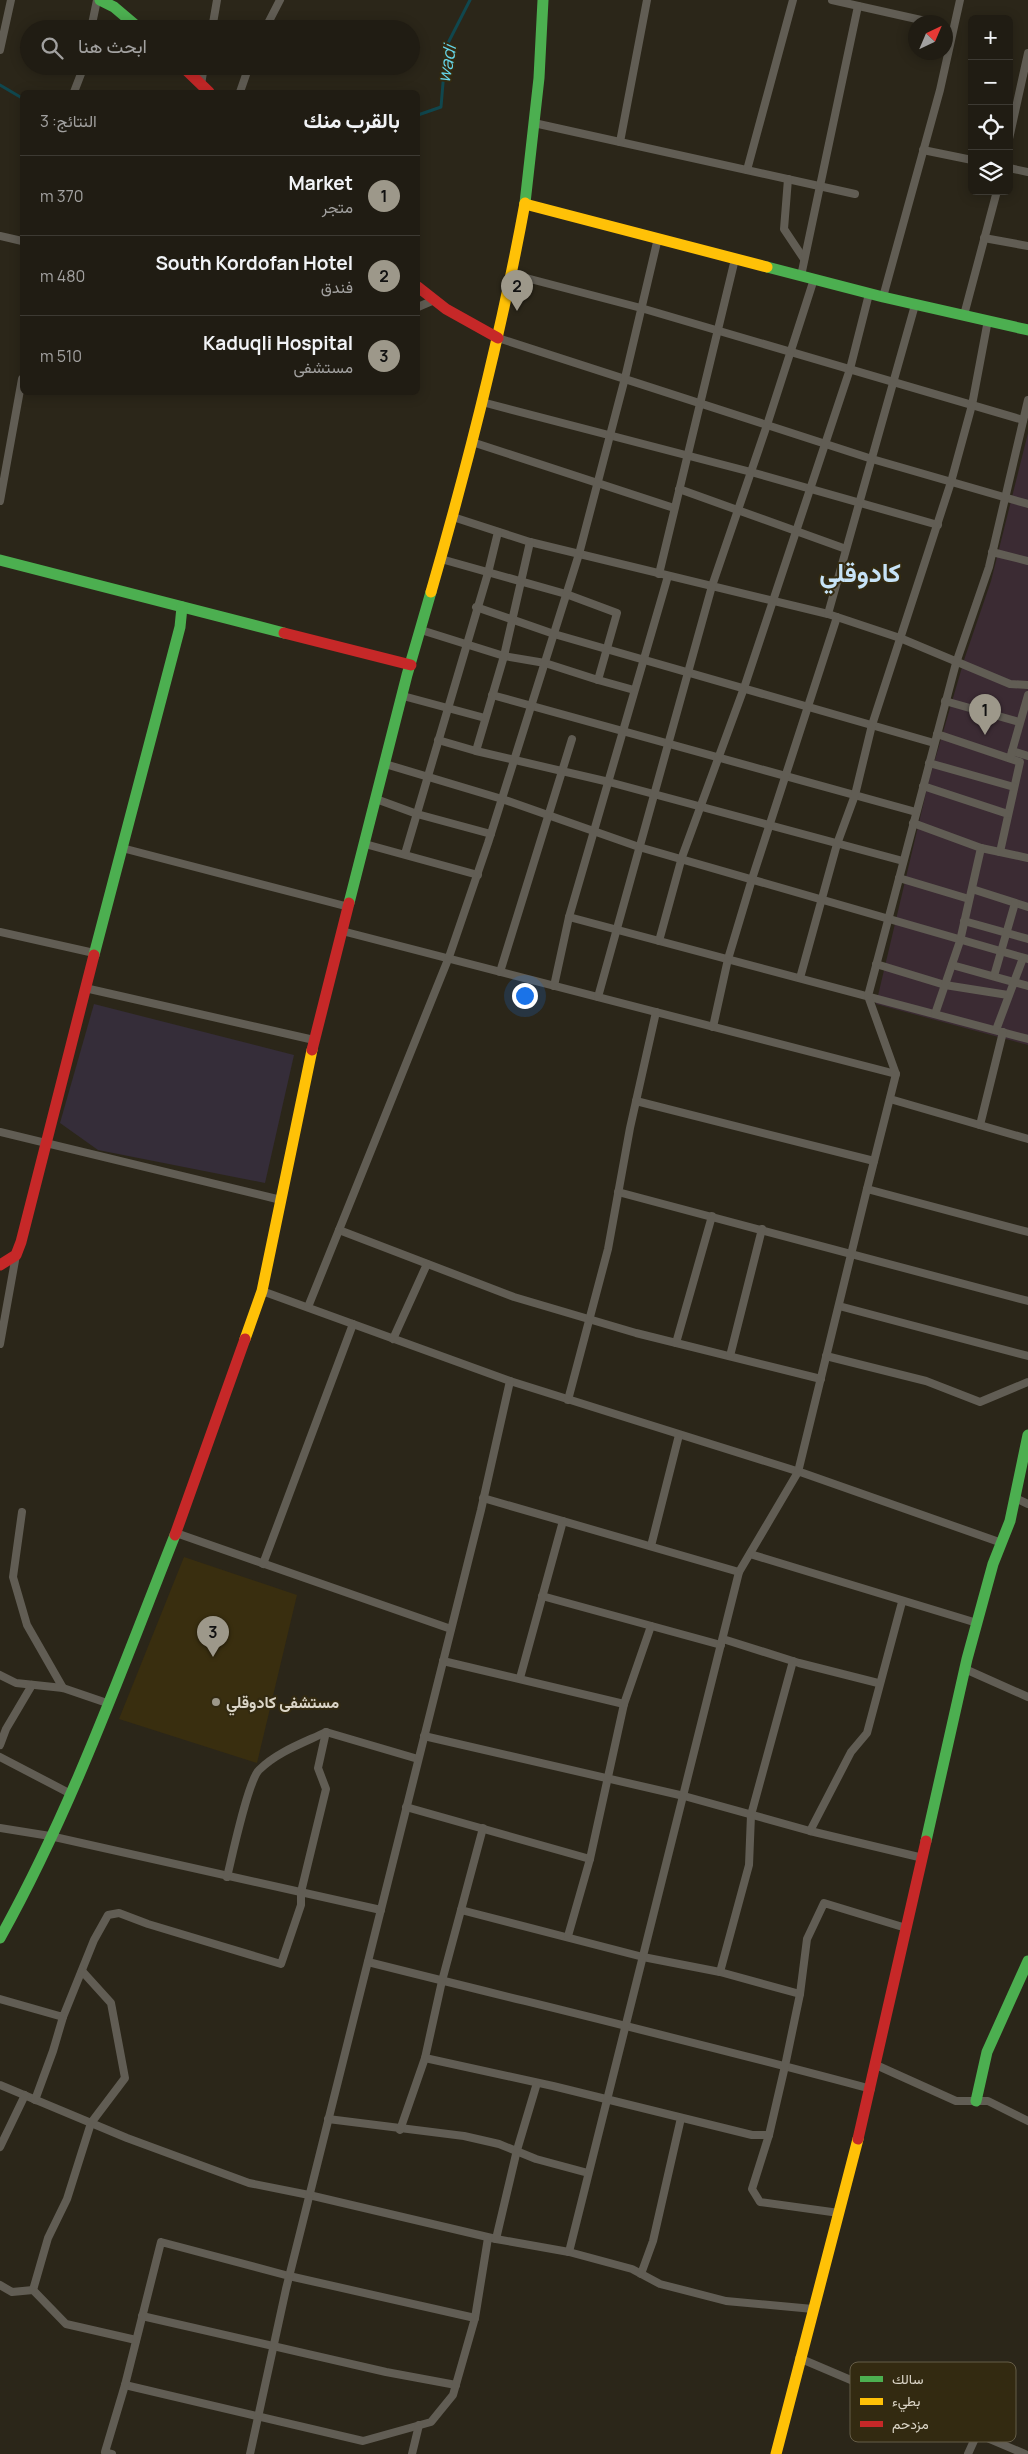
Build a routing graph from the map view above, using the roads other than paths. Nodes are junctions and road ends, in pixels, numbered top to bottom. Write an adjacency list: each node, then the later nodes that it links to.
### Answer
1 (11, 0): 17 (street)
2 (98, 0): 13 (street); 14 (street)
3 (217, 0): 15 (street)
4 (280, 0): 16 (street)
5 (543, 0): 30 (street)
6 (647, 0): 31 (street)
7 (793, 0): 35 (street)
8 (832, 0): 10 (street)
9 (960, 0): 12 (street)
10 (858, 6): 11 (street); 38 (street)
11 (908, 17)
12 (953, 17)
13 (94, 20)
14 (129, 20)
15 (214, 20)
16 (270, 20)
17 (0, 50)
18 (1028, 52): 27 (street)
19 (944, 60): 32 (street)
20 (81, 75): 25 (street)
21 (191, 75): 24 (street)
22 (204, 75): 24 (street)
23 (246, 75): 26 (street)
24 (205, 88)
25 (75, 90)
26 (241, 90)
27 (1020, 92): 28 (street); 29 (street)
28 (1028, 94)
29 (1013, 122)
30 (534, 123): 31 (street); 41 (street)
31 (620, 142): 35 (street)
32 (923, 150): 33 (street); 54 (street)
33 (968, 159)
34 (1013, 169): 36 (street)
35 (747, 170): 37 (street)
36 (1028, 172)
37 (788, 179): 38 (street); 48 (street)
38 (820, 185): 39 (street); 48 (street)
39 (855, 194)
40 (996, 195): 44 (street)
41 (525, 204): 43 (street); 49 (street)
42 (0, 236): 45 (street)
43 (658, 238): 47 (street); 58 (street)
44 (984, 238): 46 (street); 59 (street)
45 (20, 241)
46 (1028, 246)
47 (735, 259): 50 (street); 62 (street)
48 (804, 259): 50 (street)
49 (511, 274): 58 (street); 63 (street)
50 (801, 276): 51 (street)
51 (814, 279): 53 (street); 64 (street)
52 (420, 289): 55 (street)
53 (869, 294): 54 (street); 65 (street)
54 (883, 297): 57 (street)
55 (432, 301): 56 (street); 63 (street)
56 (420, 305)
57 (916, 305): 59 (street); 67 (street)
58 (641, 308): 62 (street); 66 (street)
59 (964, 315): 60 (street)
60 (988, 320): 61 (street); 72 (street)
61 (1028, 330)
62 (720, 331): 64 (street); 71 (street)
63 (498, 338): 66 (street); 70 (street)
64 (791, 352): 65 (street); 74 (street)
65 (850, 369): 67 (street); 77 (street)
66 (625, 378): 71 (street); 75 (street)
67 (894, 382): 72 (street); 79 (street)
68 (20, 390): 86 (street)
69 (1028, 400): 73 (street)
70 (482, 402): 75 (street); 76 (street)
71 (700, 404): 74 (street); 78 (street)
72 (972, 405): 73 (street); 81 (street)
73 (1023, 420): 85 (street)
74 (767, 425): 77 (street); 80 (street)
75 (610, 436): 78 (street); 82 (street)
76 (472, 442): 82 (street); 91 (street)
77 (824, 444): 79 (street); 84 (street)
78 (687, 457): 80 (street); 83 (street)
79 (872, 459): 81 (street); 87 (street)
80 (751, 472): 84 (street); 90 (street)
81 (951, 482): 85 (street); 92 (street)
82 (598, 483): 89 (street); 98 (street)
83 (679, 489): 89 (street); 90 (street)
84 (809, 490): 87 (street); 93 (street)
85 (1005, 497): 88 (street); 97 (street)
86 (0, 501)
87 (859, 504): 92 (street); 96 (street)
88 (1028, 504)
89 (674, 508): 103 (street)
90 (738, 509): 93 (street); 106 (street)
91 (453, 517): 94 (street); 99 (street)
92 (938, 525): 116 (street)
93 (795, 531): 96 (street); 108 (street)
94 (498, 532): 95 (street); 102 (street)
95 (530, 542): 98 (street); 105 (street)
96 (846, 549): 111 (street)
97 (992, 552): 101 (street); 122 (street)
98 (579, 554): 103 (street); 107 (street)
99 (441, 559): 102 (street); 114 (street)
100 (0, 560): 109 (street)
101 (1028, 561)
102 (488, 573): 105 (street); 110 (street)
103 (659, 574): 104 (street)
104 (668, 576): 106 (street); 120 (street)
105 (520, 581): 107 (street); 113 (street)
106 (712, 586): 108 (street); 124 (street)
107 (566, 594): 115 (street); 118 (street)
108 (772, 601): 111 (street); 127 (street)
109 (182, 607): 123 (street); 174 (street)
110 (476, 607): 113 (street); 117 (street)
111 (828, 614): 112 (street)
112 (837, 617): 116 (street); 133 (street)
113 (513, 621): 115 (street); 119 (street)
114 (421, 630): 117 (street); 123 (street)
115 (554, 634): 118 (street); 121 (street)
116 (900, 638): 122 (street); 138 (street)
117 (466, 643): 119 (street); 135 (street)
118 (609, 648): 120 (street); 125 (street)
119 (504, 656): 121 (street); 129 (street)
120 (643, 659): 124 (street); 128 (street)
121 (545, 663): 125 (street); 134 (street)
122 (956, 663): 126 (street); 132 (street)
123 (411, 665): 131 (street)
124 (688, 671): 127 (street); 144 (street)
125 (598, 680): 128 (street)
126 (1028, 686)
127 (744, 688): 133 (street); 148 (street)
128 (634, 690): 139 (street)
129 (492, 695): 134 (street); 136 (street)
130 (1028, 695): 137 (street)
131 (403, 696): 135 (street); 151 (street)
132 (946, 701): 137 (street); 140 (street)
133 (807, 706): 138 (street); 153 (street)
134 (531, 707): 139 (street); 149 (street)
135 (447, 708): 136 (street); 142 (street)
136 (485, 718): 145 (street)
137 (1019, 722): 146 (street)
138 (872, 725): 143 (street); 158 (street)
139 (624, 730): 144 (street); 155 (street)
140 (936, 734): 143 (street); 146 (street)
141 (572, 739): 152 (street)
142 (438, 740): 145 (street); 154 (street)
143 (934, 743): 150 (street)
144 (668, 744): 148 (street); 159 (street)
145 (476, 751): 149 (street)
146 (1011, 755): 147 (street); 157 (street)
147 (1028, 756)
148 (720, 758): 153 (street); 162 (street)
149 (514, 760): 152 (street); 161 (street)
150 (929, 763): 156 (street); 157 (street)
151 (385, 764): 154 (street); 160 (street)
152 (563, 772): 155 (street); 166 (street)
153 (787, 776): 158 (street); 168 (street)
154 (428, 778): 161 (street); 164 (street)
155 (609, 782): 159 (street); 169 (street)
156 (922, 786): 163 (street); 165 (street)
157 (1014, 787): 165 (street)
158 (855, 795): 163 (street); 172 (street)
159 (654, 796): 162 (street); 173 (street)
160 (376, 799): 164 (street); 171 (street)
161 (502, 799): 166 (street); 170 (street)
162 (701, 808): 168 (street); 178 (street)
163 (916, 812): 167 (street)
164 (417, 814): 170 (street); 177 (street)
165 (1008, 814): 176 (street)
166 (548, 816): 169 (street); 207 (street)
167 (913, 823): 175 (street); 180 (street)
168 (769, 826): 172 (street); 183 (street)
169 (595, 831): 173 (street); 190 (street)
170 (491, 834): 181 (street)
171 (365, 844): 177 (street); 188 (street)
172 (837, 844): 180 (street); 185 (street)
173 (640, 847): 178 (street); 193 (street)
174 (122, 848): 188 (street); 201 (street)
175 (981, 848): 176 (street); 184 (street)
176 (1000, 852): 179 (street)
177 (405, 854): 181 (street)
178 (682, 858): 183 (street); 198 (street)
179 (1028, 858)
180 (903, 861): 182 (street)
181 (478, 875): 202 (street)
182 (898, 878): 186 (street); 191 (street)
183 (752, 879): 185 (street); 204 (street)
184 (972, 889): 186 (street); 187 (street)
185 (821, 899): 191 (street); 209 (street)
186 (969, 899): 192 (street)
187 (1015, 903): 189 (street); 196 (street)
188 (349, 906): 194 (street)
189 (1028, 907)
190 (569, 917): 193 (street); 212 (street)
191 (888, 918): 199 (street); 205 (street)
192 (964, 921): 196 (street); 199 (street)
193 (616, 930): 198 (street); 217 (street)
194 (342, 931): 202 (street); 223 (street)
195 (0, 932): 201 (street)
196 (1007, 933): 197 (street); 200 (street)
197 (1028, 939)
198 (659, 941): 204 (street)
199 (960, 941): 200 (street); 206 (street)
200 (1002, 952): 203 (street); 208 (street)
201 (94, 953): 214 (street)
202 (449, 958): 207 (street); 237 (street)
203 (1026, 958): 210 (street)
204 (728, 959): 209 (street); 220 (street)
205 (876, 964): 211 (street); 216 (street)
206 (952, 965): 208 (street); 211 (street)
207 (500, 972): 212 (street)
208 (994, 976): 210 (street)
209 (800, 978): 216 (street)
210 (1014, 982): 213 (street); 215 (street)
211 (945, 985): 215 (street); 219 (street)
212 (554, 986): 217 (street)
213 (1028, 986)
214 (85, 988): 223 (street); 230 (street)
215 (1008, 995): 221 (street)
216 (868, 996): 219 (street); 224 (street)
217 (598, 997): 218 (street)
218 (656, 1012): 220 (street); 226 (street)
219 (935, 1014): 221 (street)
220 (713, 1027): 224 (street)
221 (999, 1031): 222 (street); 227 (street)
222 (1028, 1039)
223 (314, 1040): 234 (street)
224 (896, 1074): 225 (street)
225 (890, 1099): 227 (street); 231 (street)
226 (636, 1101): 231 (street); 233 (street)
227 (980, 1125): 229 (street)
228 (0, 1132): 230 (street)
229 (1028, 1139)
230 (46, 1145): 234 (street); 240 (street)
231 (874, 1161): 232 (street)
232 (867, 1189): 238 (street); 239 (street)
233 (618, 1192): 235 (street); 247 (street)
234 (281, 1200): 243 (street)
235 (712, 1216): 236 (street); 250 (street)
236 (762, 1229): 239 (street); 252 (street)
237 (339, 1230): 241 (street); 246 (street)
238 (1028, 1232)
239 (852, 1252): 244 (street); 245 (street)
240 (16, 1255): 242 (street); 251 (street)
241 (427, 1264): 247 (street); 249 (street)
242 (0, 1265)
243 (262, 1291): 246 (street); 267 (street)
244 (1028, 1300)
245 (839, 1306): 253 (street); 254 (street)
246 (308, 1307): 248 (street)
247 (590, 1318): 250 (street); 258 (street)
248 (354, 1324): 249 (street); 271 (street)
249 (393, 1339): 256 (street)
250 (676, 1343): 252 (street)
251 (0, 1344)
252 (730, 1356): 255 (street)
253 (826, 1356): 255 (street); 257 (street)
254 (1028, 1356)
255 (821, 1379): 261 (street)
256 (510, 1381): 258 (street); 262 (street)
257 (1028, 1382)
258 (568, 1400): 259 (street)
259 (679, 1435): 261 (street); 269 (street)
260 (1028, 1435): 263 (street)
261 (798, 1472): 268 (street); 270 (street)
262 (484, 1498): 266 (street); 277 (street)
263 (1015, 1498): 264 (street); 268 (street)
264 (1028, 1504)
265 (22, 1512): 286 (street)
266 (563, 1521): 269 (street); 273 (street)
267 (176, 1533): 271 (street); 288 (street)
268 (1002, 1542): 275 (street)
269 (651, 1546): 272 (street)
270 (750, 1554): 272 (street); 274 (street)
271 (263, 1564): 277 (street)
272 (740, 1572): 278 (street)
273 (542, 1596): 276 (street); 283 (street)
274 (902, 1602): 275 (street); 284 (street)
275 (977, 1623): 281 (street)
276 (651, 1626): 278 (street); 289 (street)
277 (451, 1628): 279 (street)
278 (722, 1642): 280 (street); 297 (street)
279 (443, 1661): 283 (street); 291 (street)
280 (794, 1661): 284 (street); 299 (street)
281 (965, 1669): 287 (street); 304 (street)
282 (0, 1675): 285 (street)
283 (520, 1678): 289 (street)
284 (878, 1683): 302 (street)
285 (32, 1685): 286 (street); 292 (street)
286 (63, 1688): 288 (street)
287 (1028, 1696)
288 (107, 1703): 296 (street)
289 (624, 1704): 295 (street)
290 (326, 1732): 294 (street); 306 (street); 307 (street)
291 (424, 1736): 294 (street); 295 (street)
292 (0, 1745)
293 (0, 1757): 296 (street)
294 (418, 1759): 298 (street)
295 (606, 1777): 297 (street); 305 (street)
296 (69, 1793): 303 (street)
297 (684, 1796): 299 (street); 313 (street)
298 (406, 1807): 301 (street); 308 (street)
299 (751, 1815): 302 (street); 317 (street)
300 (0, 1828): 303 (street)
301 (483, 1828): 305 (street); 309 (street)
302 (810, 1831): 304 (street)
303 (50, 1836): 306 (street); 312 (street)
304 (923, 1858): 310 (street)
305 (590, 1859): 311 (street)
306 (228, 1876): 307 (street)
307 (301, 1892): 308 (street); 316 (street)
308 (381, 1910): 315 (street)
309 (461, 1910): 311 (street); 318 (street)
310 (906, 1928): 319 (street); 324 (street)
311 (568, 1936): 313 (street)
312 (0, 1938)
313 (643, 1956): 317 (street); 322 (street)
314 (1028, 1961): 332 (street)
315 (368, 1962): 318 (street); 334 (street)
316 (82, 1971): 321 (street); 336 (street)
317 (720, 1972): 319 (street)
318 (442, 1981): 322 (street); 323 (street)
319 (800, 1994): 325 (street)
320 (0, 1999): 321 (street)
321 (63, 2017): 330 (street)
322 (626, 2027): 325 (street); 331 (street)
323 (425, 2058): 326 (street); 337 (street)
324 (876, 2065): 328 (street); 332 (street)
325 (785, 2066): 328 (street); 338 (street)
326 (537, 2083): 331 (street); 340 (street)
327 (0, 2085): 329 (street)
328 (871, 2089): 343 (street)
329 (25, 2095): 330 (street); 339 (street)
330 (35, 2100): 336 (street)
331 (607, 2100): 333 (street); 341 (street)
332 (976, 2101): 335 (street)
333 (681, 2118): 338 (street); 346 (street)
334 (328, 2119): 337 (street); 342 (street)
335 (1028, 2121)
336 (92, 2123): 342 (street); 349 (street)
337 (400, 2130): 340 (street)
338 (769, 2135): 343 (street)
339 (0, 2147)
340 (517, 2150): 341 (street); 344 (street)
341 (588, 2173): 345 (street)
342 (309, 2194): 344 (street); 347 (street)
343 (839, 2213): 350 (street)
344 (492, 2238): 345 (street); 352 (street)
345 (569, 2252): 346 (street)
346 (641, 2274): 350 (street)
347 (289, 2276): 351 (street); 352 (street); 354 (street)
348 (0, 2285): 349 (street)
349 (33, 2290): 353 (street)
350 (813, 2309): 355 (street)
351 (142, 2316): 353 (street); 354 (street)
352 (475, 2318): 358 (street)
353 (136, 2340): 357 (street)
354 (274, 2345): 358 (street); 359 (street)
355 (799, 2358): 356 (street); 366 (street)
356 (850, 2380)
357 (125, 2385): 359 (street); 363 (street)
358 (456, 2385): 360 (street)
359 (258, 2417): 360 (street); 364 (street)
360 (419, 2425): 365 (street)
361 (973, 2442): 367 (street)
362 (996, 2442): 368 (street)
363 (112, 2454)
364 (250, 2454)
365 (412, 2454)
366 (776, 2454)
367 (968, 2454)
368 (1025, 2454)

